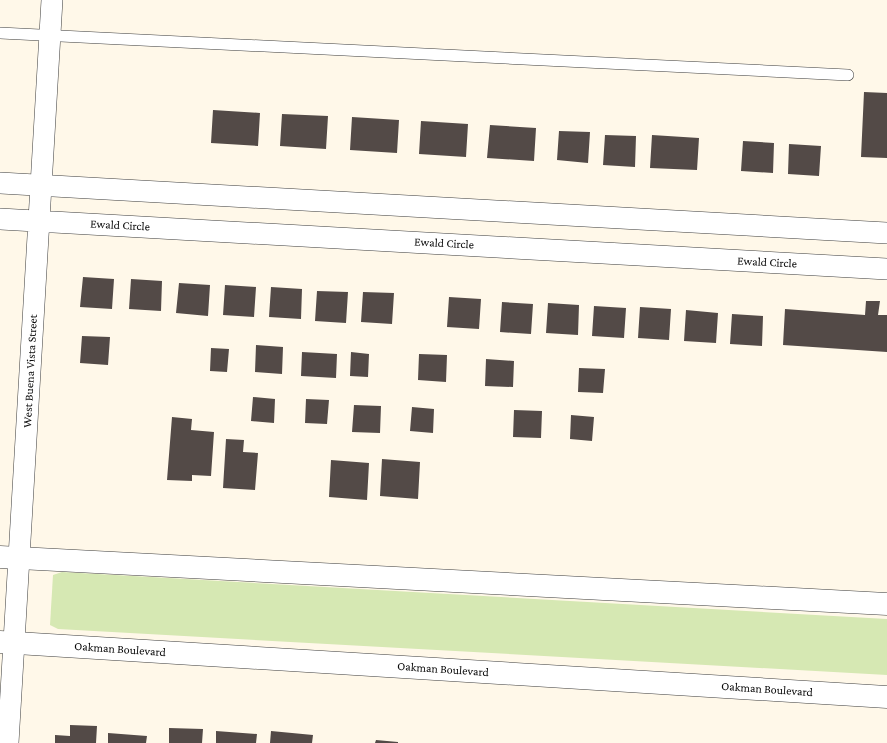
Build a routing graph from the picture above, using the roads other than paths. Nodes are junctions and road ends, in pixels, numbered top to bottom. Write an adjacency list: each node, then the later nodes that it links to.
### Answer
1 (52, 0): 3 (street, West Buena Vista Street)
2 (0, 33): 3 (lane)
3 (50, 36): 4 (lane); 6 (street, West Buena Vista Street)
4 (848, 75)
5 (0, 183): 6 (street)
6 (42, 186): 8 (street, West Buena Vista Street); 9 (street)
7 (0, 218): 8 (street, Ewald Circle)
8 (39, 221): 10 (street, Ewald Circle); 11 (street, West Buena Vista Street)
9 (887, 233)
10 (887, 269)
11 (10, 558): 12 (street); 13 (street, West Buena Vista Street)
12 (887, 604)
13 (7, 642): 14 (street, Oakman Boulevard); 15 (street, West Buena Vista Street)
14 (887, 697)
15 (8, 743)

